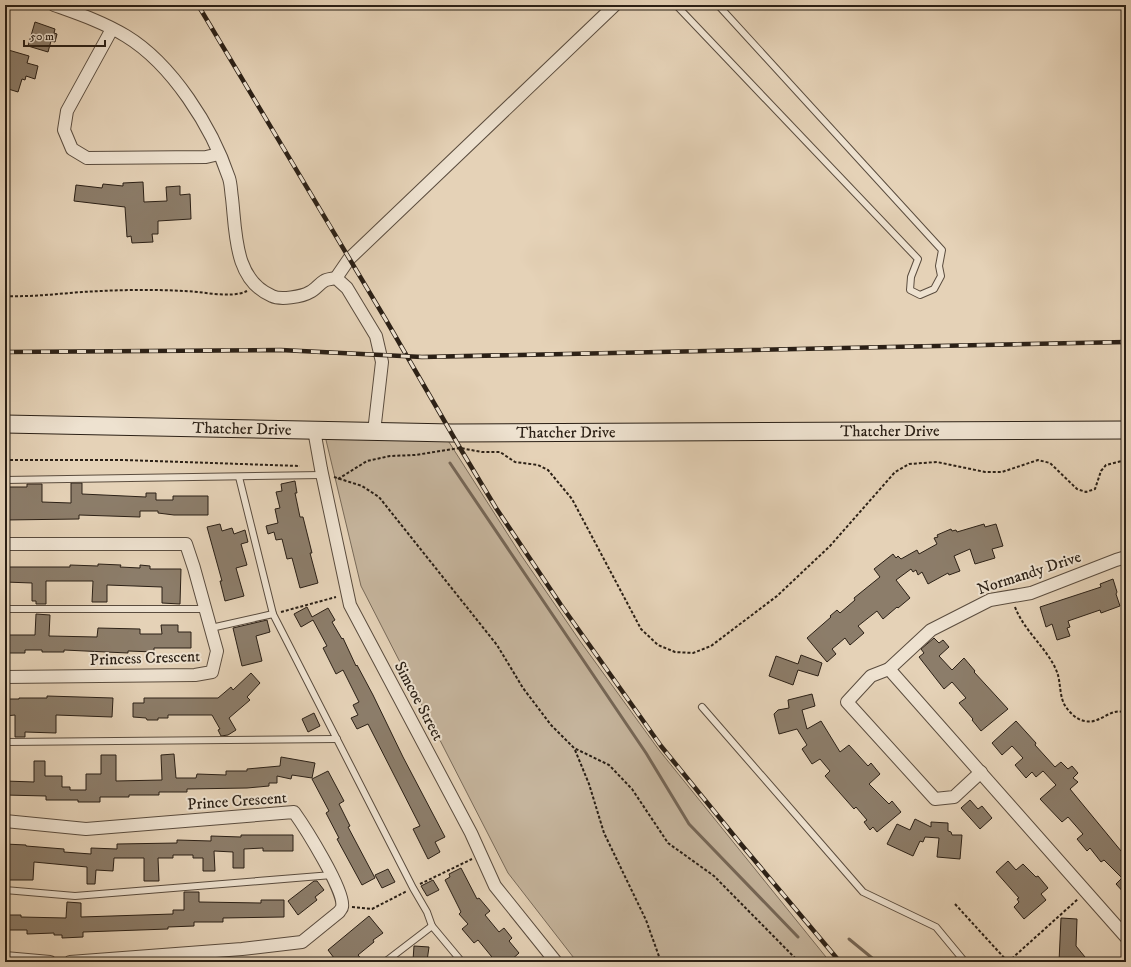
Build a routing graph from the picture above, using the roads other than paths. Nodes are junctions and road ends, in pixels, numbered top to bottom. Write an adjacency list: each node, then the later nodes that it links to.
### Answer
1 (54, 5): 5 (street)
2 (615, 5): 7 (street)
3 (676, 5): 4 (lane)
4 (718, 5)
5 (112, 29): 6 (street); 6 (street)
6 (219, 154): 7 (street)
7 (336, 278): 11 (street)
8 (5, 424): 9 (main road, Thatcher Drive)
9 (314, 430): 11 (main road, Thatcher Drive); 12 (street, Simcoe Street)
10 (1126, 430): 11 (main road, Thatcher Drive)
11 (374, 432)
12 (321, 472): 13 (lane); 37 (street, Simcoe Street)
13 (239, 477): 14 (lane); 19 (lane)
14 (5, 480)
15 (5, 544): 18 (street, Princess Crescent)
16 (1126, 557): 21 (street, Normandy Drive)
17 (5, 608): 18 (lane)
18 (205, 609): 20 (street, Princess Crescent)
19 (273, 614): 20 (lane); 24 (lane)
20 (211, 628): 22 (street, Princess Crescent)
21 (889, 669): 26 (street); 26 (street, Normandy Drive)
22 (5, 677)
23 (702, 707): 38 (lane)
24 (336, 740): 25 (lane); 30 (lane)
25 (5, 742)
26 (981, 772): 31 (street)
27 (5, 822): 28 (street, Prince Crescent)
28 (332, 875): 29 (lane); 34 (street, Prince Crescent)
29 (5, 890)
30 (432, 926): 35 (lane); 36 (lane)
31 (1126, 937)
32 (5, 958): 33 (street)
33 (50, 962)
34 (70, 962)
35 (385, 962)
36 (462, 962)
37 (556, 962)
38 (965, 962)

